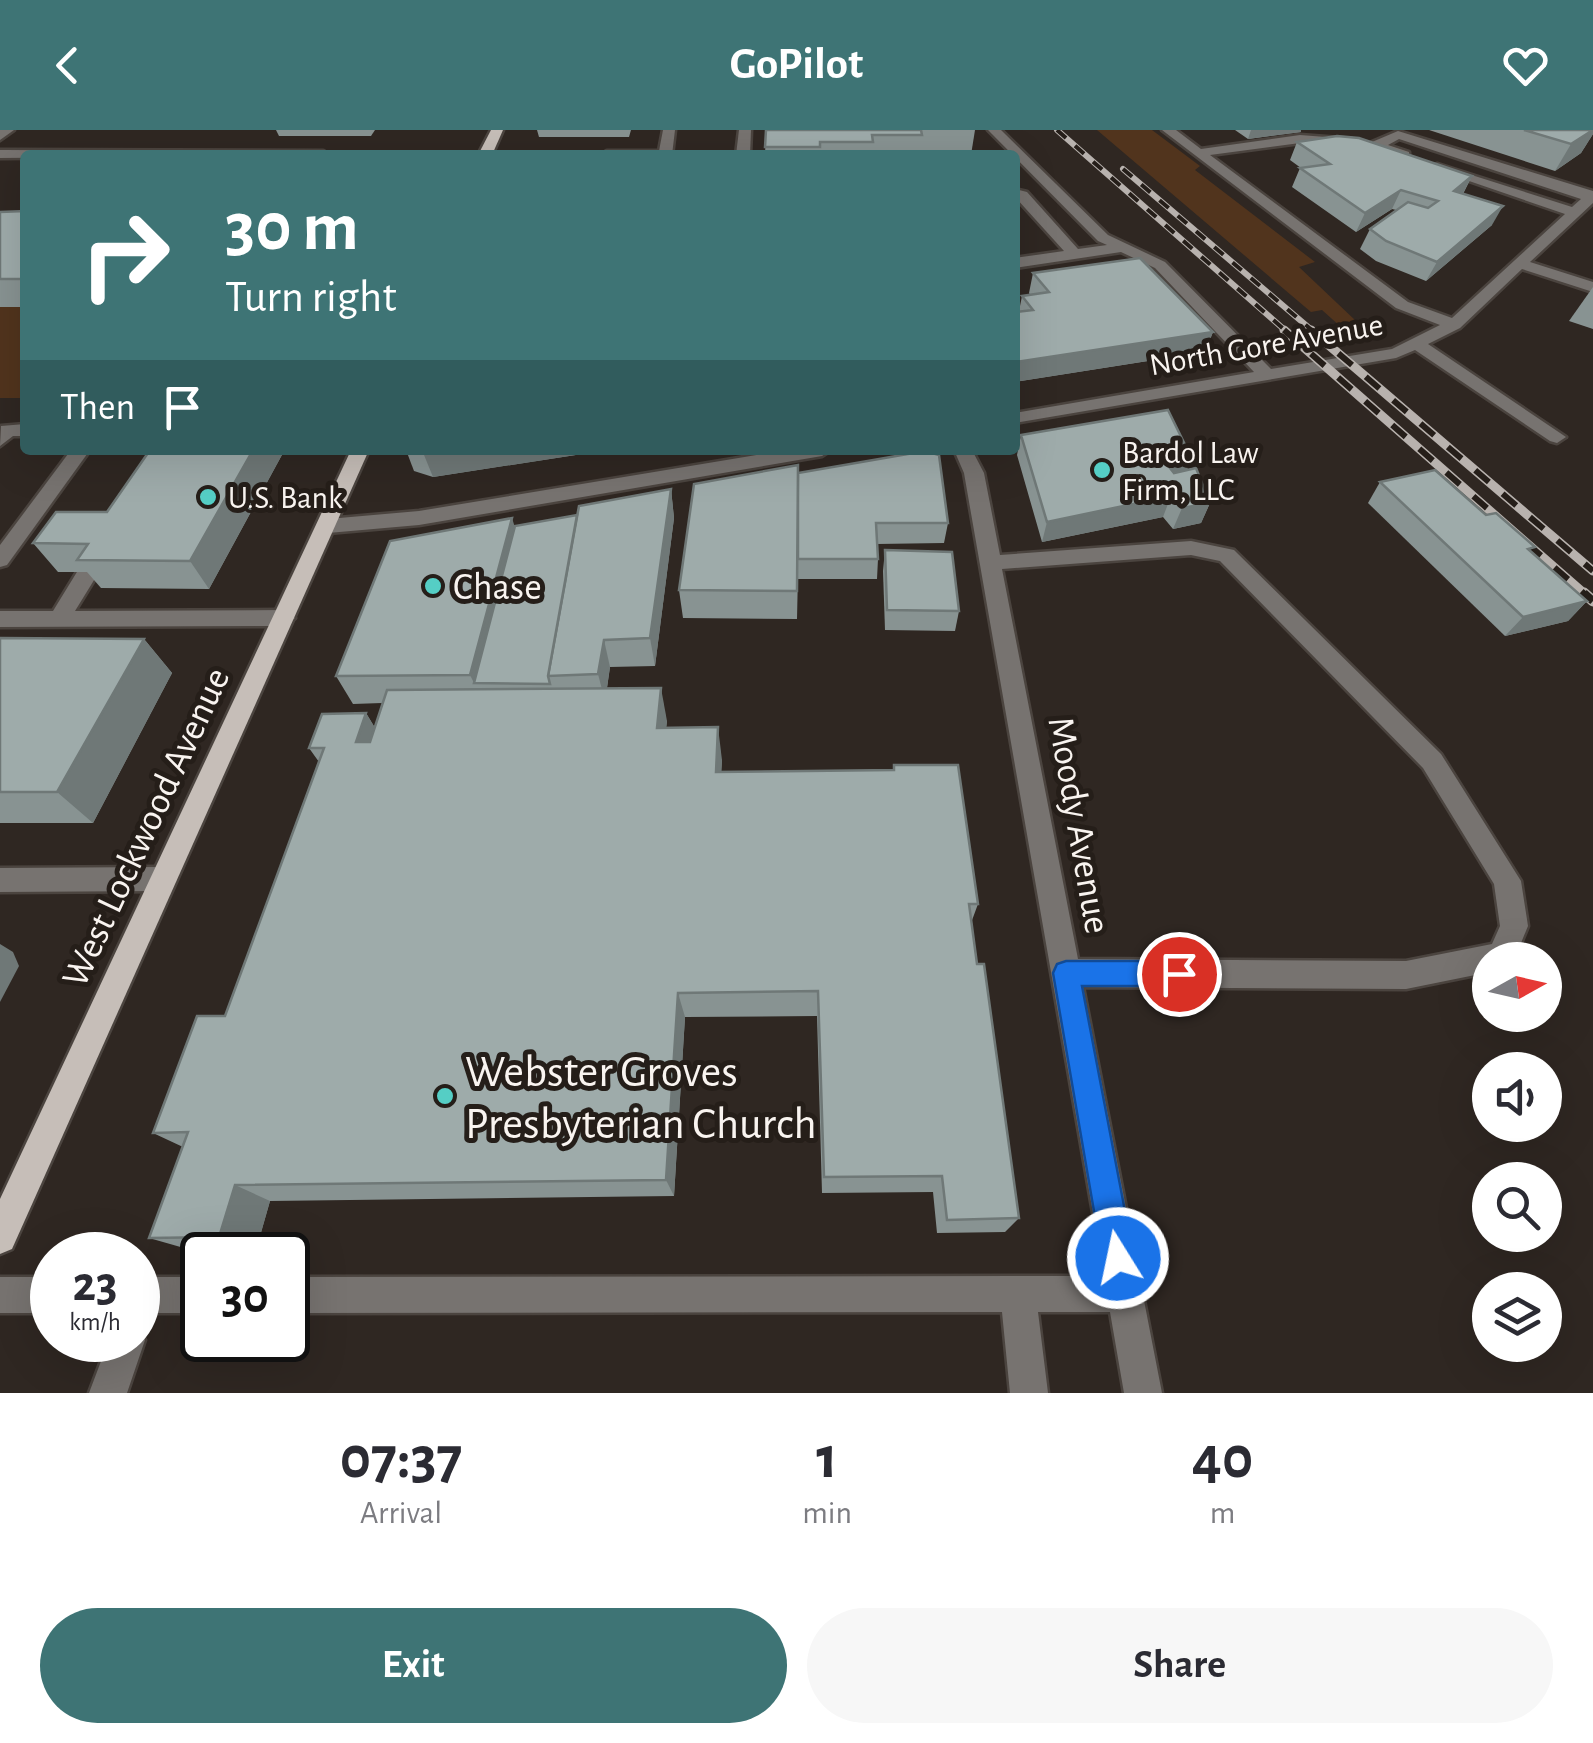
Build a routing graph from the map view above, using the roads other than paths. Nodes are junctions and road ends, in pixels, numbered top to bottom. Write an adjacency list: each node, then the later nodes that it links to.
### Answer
1 (8, 130): 4 (street)
2 (994, 130): 6 (street)
3 (1168, 130): 7 (street)
4 (0, 136)
5 (1376, 146): 7 (street); 9 (street); 12 (street)
6 (1014, 150)
7 (1199, 154): 19 (street)
8 (1020, 156): 14 (street)
9 (1412, 158)
10 (1430, 164): 13 (street)
11 (1020, 194): 15 (street)
12 (1592, 196): 13 (street, North Gore Avenue)
13 (1574, 212): 17 (street, North Gore Avenue)
14 (1120, 248): 15 (street); 21 (street)
15 (1074, 254): 16 (street)
16 (1020, 262)
17 (1518, 263): 18 (street); 19 (street, North Gore Avenue)
18 (1593, 288)
19 (1454, 325): 20 (street, North Gore Avenue)
20 (1416, 344): 21 (street, North Gore Avenue); 23 (street)
21 (1269, 377): 22 (street, North Gore Avenue)
22 (1020, 417)
23 (1557, 437)
24 (77, 455): 31 (street)
25 (358, 455): 30 (main road, West Lockwood Avenue)
26 (670, 455): 29 (street)
27 (792, 455): 29 (street)
28 (965, 455): 32 (street, Moody Avenue)
29 (672, 475): 30 (street)
30 (328, 526): 34 (main road, West Lockwood Avenue)
31 (0, 560)
32 (991, 563): 39 (street, Moody Avenue); 39 (street)
33 (88, 572): 36 (street)
34 (284, 618): 36 (street); 37 (main road, West Lockwood Avenue)
35 (0, 619): 36 (street)
36 (58, 619)
37 (161, 879): 38 (street); 40 (main road, West Lockwood Avenue)
38 (0, 880)
39 (1066, 973): 42 (street, Moody Avenue)
40 (0, 1236)
41 (1018, 1294): 42 (street); 45 (street); 48 (street)
42 (1124, 1294): 49 (street, Moody Avenue)
43 (0, 1295): 44 (street)
44 (30, 1295)
45 (310, 1295)
46 (119, 1362): 47 (street)
47 (108, 1393)
48 (1029, 1393)
49 (1142, 1393)

